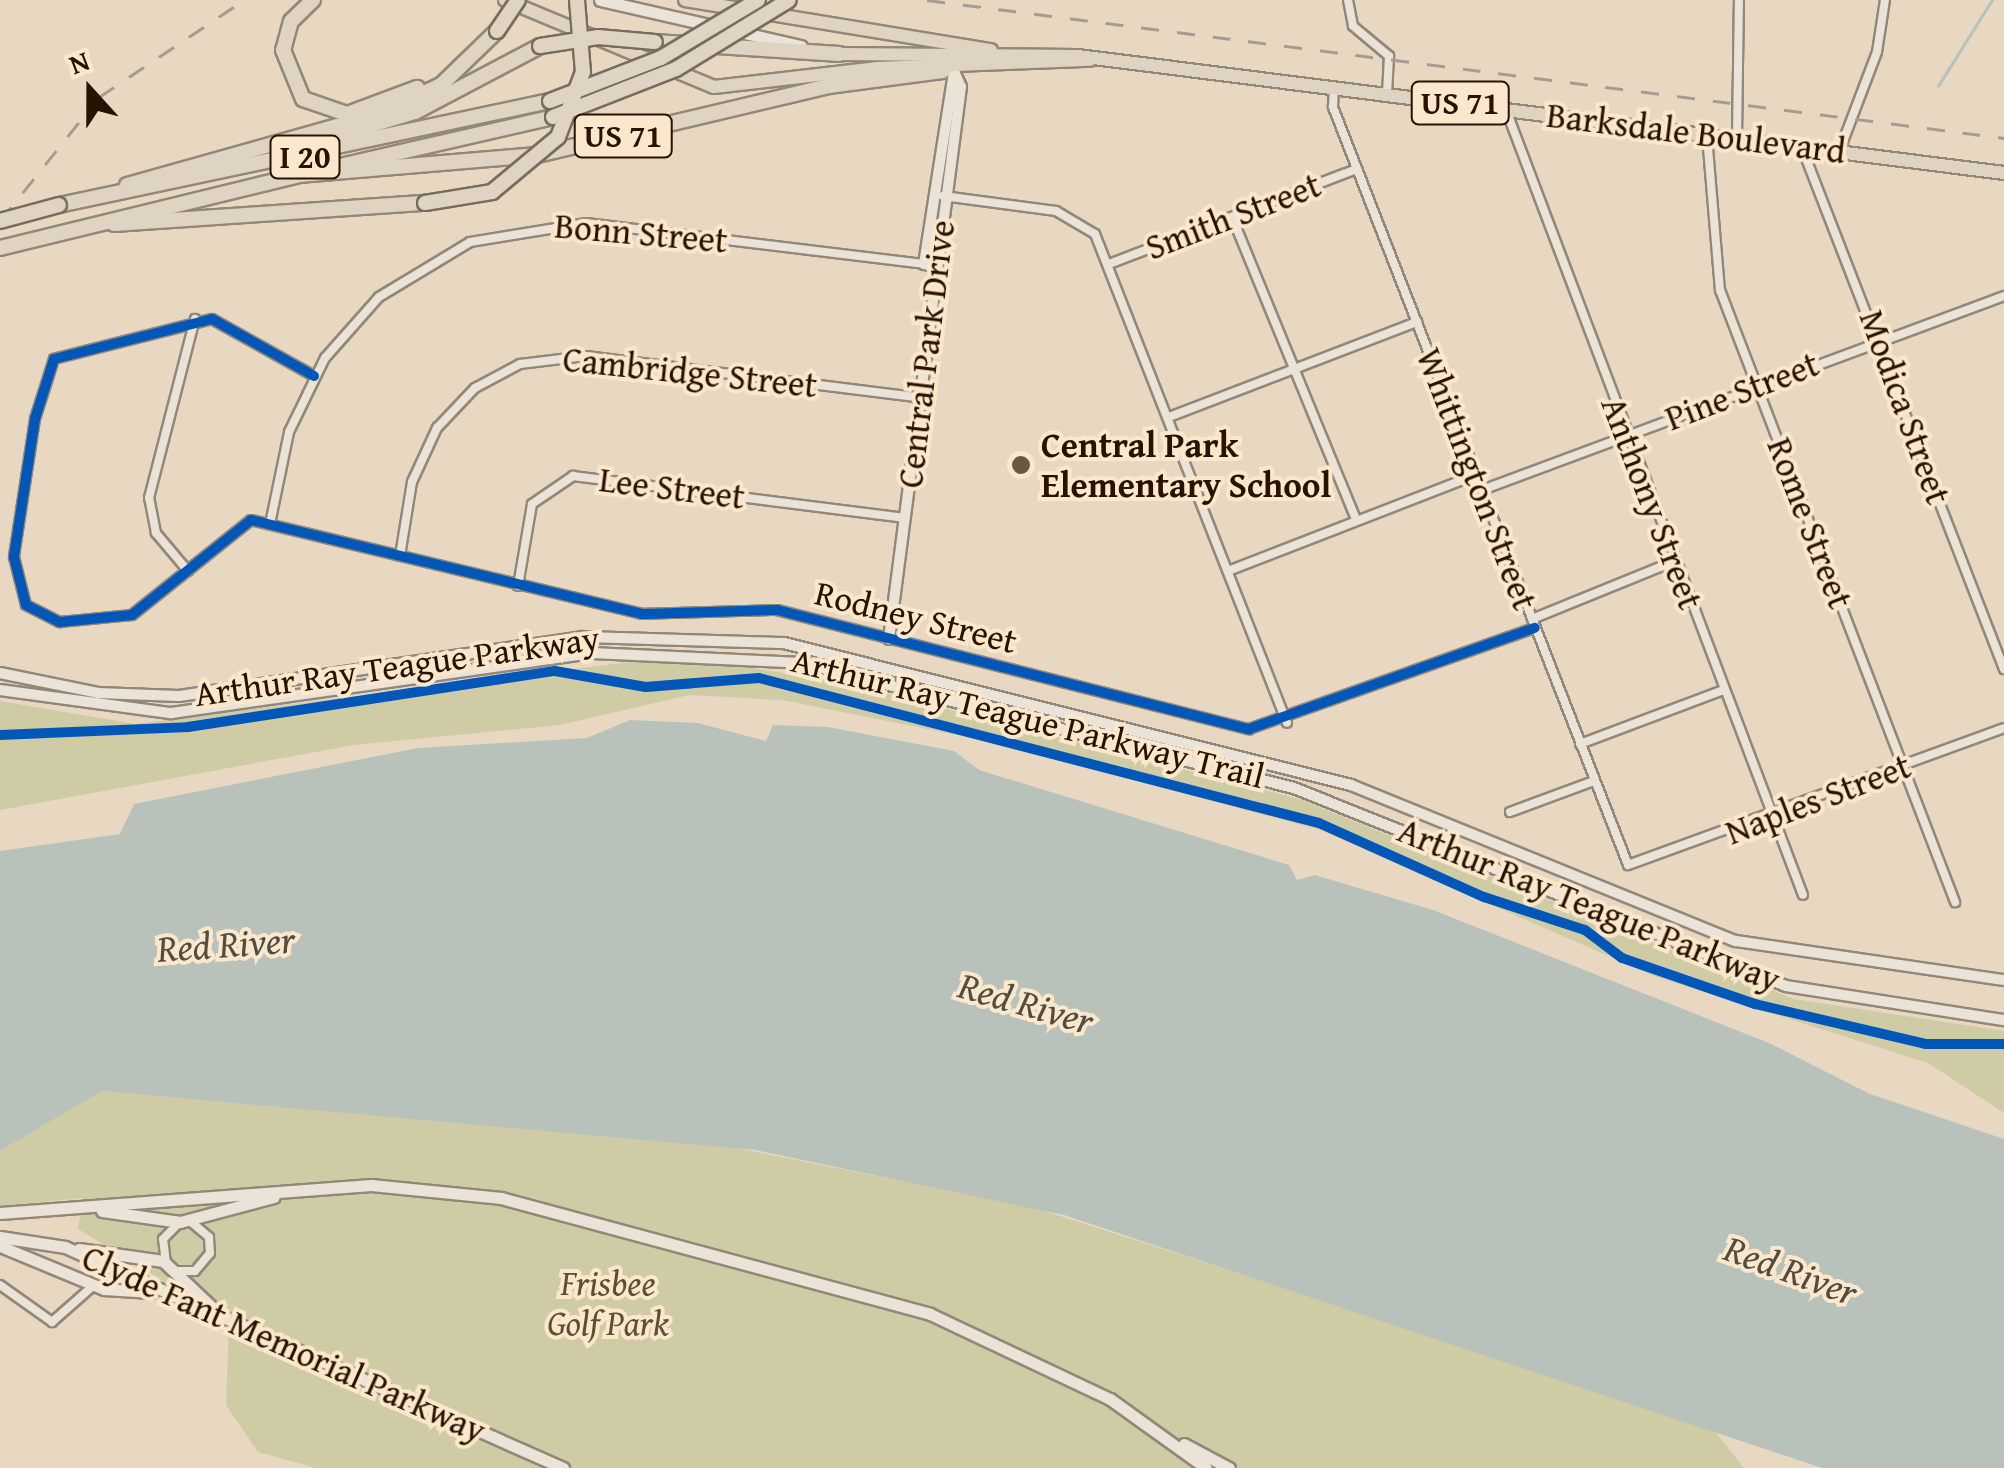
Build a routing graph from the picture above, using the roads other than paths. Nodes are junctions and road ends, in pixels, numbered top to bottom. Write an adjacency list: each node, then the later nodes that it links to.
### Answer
1 (312, 0): 15 (highway)
2 (504, 0): 16 (main road, Barksdale Boulevard)
3 (518, 0): 15 (highway, bridge)
4 (577, 0): 33 (highway, bridge)
5 (600, 0): 13 (main road)
6 (685, 0): 12 (main road)
7 (758, 0): 30 (highway, I 20, bridge)
8 (790, 0): 27 (highway, I 20, bridge)
9 (1348, 0): 18 (street)
10 (1738, 0): 21 (street)
11 (1885, 0): 23 (street)
12 (956, 49): 13 (main road); 14 (main road, Barksdale Boulevard / US 71); 16 (street, Central Park Drive)
13 (840, 54): 24 (highway, bridge)
14 (1090, 60): 16 (main road, Barksdale Boulevard / US 71); 17 (main road, Barksdale Boulevard / US 71)
15 (462, 65): 24 (highway)
16 (949, 71): 27 (highway, US 71); 28 (street, Central Park Drive); 29 (street, Central Park Drive)
17 (1334, 87): 18 (main road, Barksdale Boulevard / US 71); 25 (street, Whittington Street)
18 (1386, 94): 19 (main road, Barksdale Boulevard / US 71)
19 (1506, 109): 20 (main road, Barksdale Boulevard / US 71); 47 (street, Anthony Street)
20 (1707, 134): 21 (main road, Barksdale Boulevard / US 71); 44 (street, Rome Street)
21 (1737, 138): 22 (main road, Barksdale Boulevard / US 71)
22 (1802, 148): 23 (main road, Barksdale Boulevard / US 71); 41 (street, Modica Street)
23 (1839, 152): 26 (main road, Barksdale Boulevard / US 71)
24 (232, 156): 30 (highway)
25 (1357, 168): 31 (street, Smith Street); 40 (street, Whittington Street)
26 (2004, 173)
27 (299, 175): 33 (highway, I 20)
28 (933, 195): 29 (street); 35 (street, Central Park Drive)
29 (947, 197): 36 (street); 37 (street, Central Park Drive)
30 (59, 205): 32 (highway, I 20, bridge)
31 (1232, 217): 36 (street, Smith Street); 42 (street)
32 (0, 221)
33 (57, 232): 34 (highway, I 20)
34 (0, 248)
35 (924, 264): 37 (street, Bonn Street); 43 (street, Bonn Street)
36 (1110, 264): 46 (street)
37 (937, 266): 45 (street, Central Park Drive)
38 (2004, 296): 41 (street, Pine Street)
39 (194, 319): 43 (street); 55 (street); 55 (street)
40 (1416, 322): 42 (street); 48 (street, Whittington Street)
41 (1880, 340): 44 (street, Pine Street); 60 (street, Modica Street)
42 (1292, 368): 46 (street); 51 (street)
43 (314, 376): 52 (street, Bonn Street)
44 (1757, 385): 47 (street, Pine Street); 67 (street, Rome Street)
45 (921, 398): 50 (street, Central Park Drive); 53 (street, Cambridge Street)
46 (1168, 417): 56 (street)
47 (1625, 435): 49 (street, Pine Street); 54 (street, Anthony Street)
48 (1476, 475): 49 (street, Whittington Street); 51 (street)
49 (1482, 490): 58 (street, Whittington Street)
50 (905, 518): 57 (street, Lee Street); 59 (street, Central Park Drive)
51 (1356, 520): 56 (street)
52 (270, 524): 53 (street, Rodney Street); 55 (street)
53 (400, 556): 57 (street, Rodney Street)
54 (1675, 562): 58 (street, Rodney Street); 63 (street, Anthony Street)
55 (188, 571)
56 (1228, 571): 64 (street)
57 (518, 586): 59 (street, Rodney Street)
58 (1534, 623): 64 (street, Rodney Street); 66 (street, Whittington Street)
59 (889, 639): 64 (street, Rodney Street)
60 (2004, 669)
61 (0, 673): 74 (street, Arthur Ray Teague Parkway)
62 (0, 690): 75 (street, Arthur Ray Teague Parkway)
63 (1724, 690): 66 (street); 70 (street, Anthony Street)
64 (1287, 723)
65 (2004, 728): 67 (street, Naples Street)
66 (1580, 744): 68 (street, Whittington Street)
67 (1903, 766): 70 (street, Naples Street); 73 (street, Rome Street)
68 (1594, 781): 69 (street); 71 (street, Whittington Street)
69 (1510, 812)
70 (1773, 816): 71 (street, Naples Street); 72 (street, Anthony Street)
71 (1631, 868)
72 (1804, 895)
73 (1955, 902)
74 (2004, 980)
75 (2004, 1020)
76 (327, 1188): 77 (main road, Clyde Fant Memorial Parkway); 79 (main road); 88 (main road, Clyde Fant Memorial Parkway)
77 (27, 1211): 78 (main road, Clyde Fant Memorial Parkway); 79 (main road)
78 (0, 1214)
79 (184, 1221): 83 (street); 83 (street)
80 (0, 1237): 82 (main road, Clyde Fant Memorial Parkway)
81 (0, 1246): 85 (main road)
82 (65, 1247): 83 (main road); 86 (main road, Clyde Fant Memorial Parkway)
83 (171, 1267): 87 (main road)
84 (0, 1284): 85 (street)
85 (94, 1284): 86 (main road)
86 (162, 1294): 87 (main road, Clyde Fant Memorial Parkway)
87 (229, 1322): 89 (main road, Clyde Fant Memorial Parkway)
88 (1148, 1424): 90 (main road, Clyde Fant Memorial Parkway); 91 (main road)
89 (563, 1468)
90 (1206, 1468)
91 (1229, 1468)

